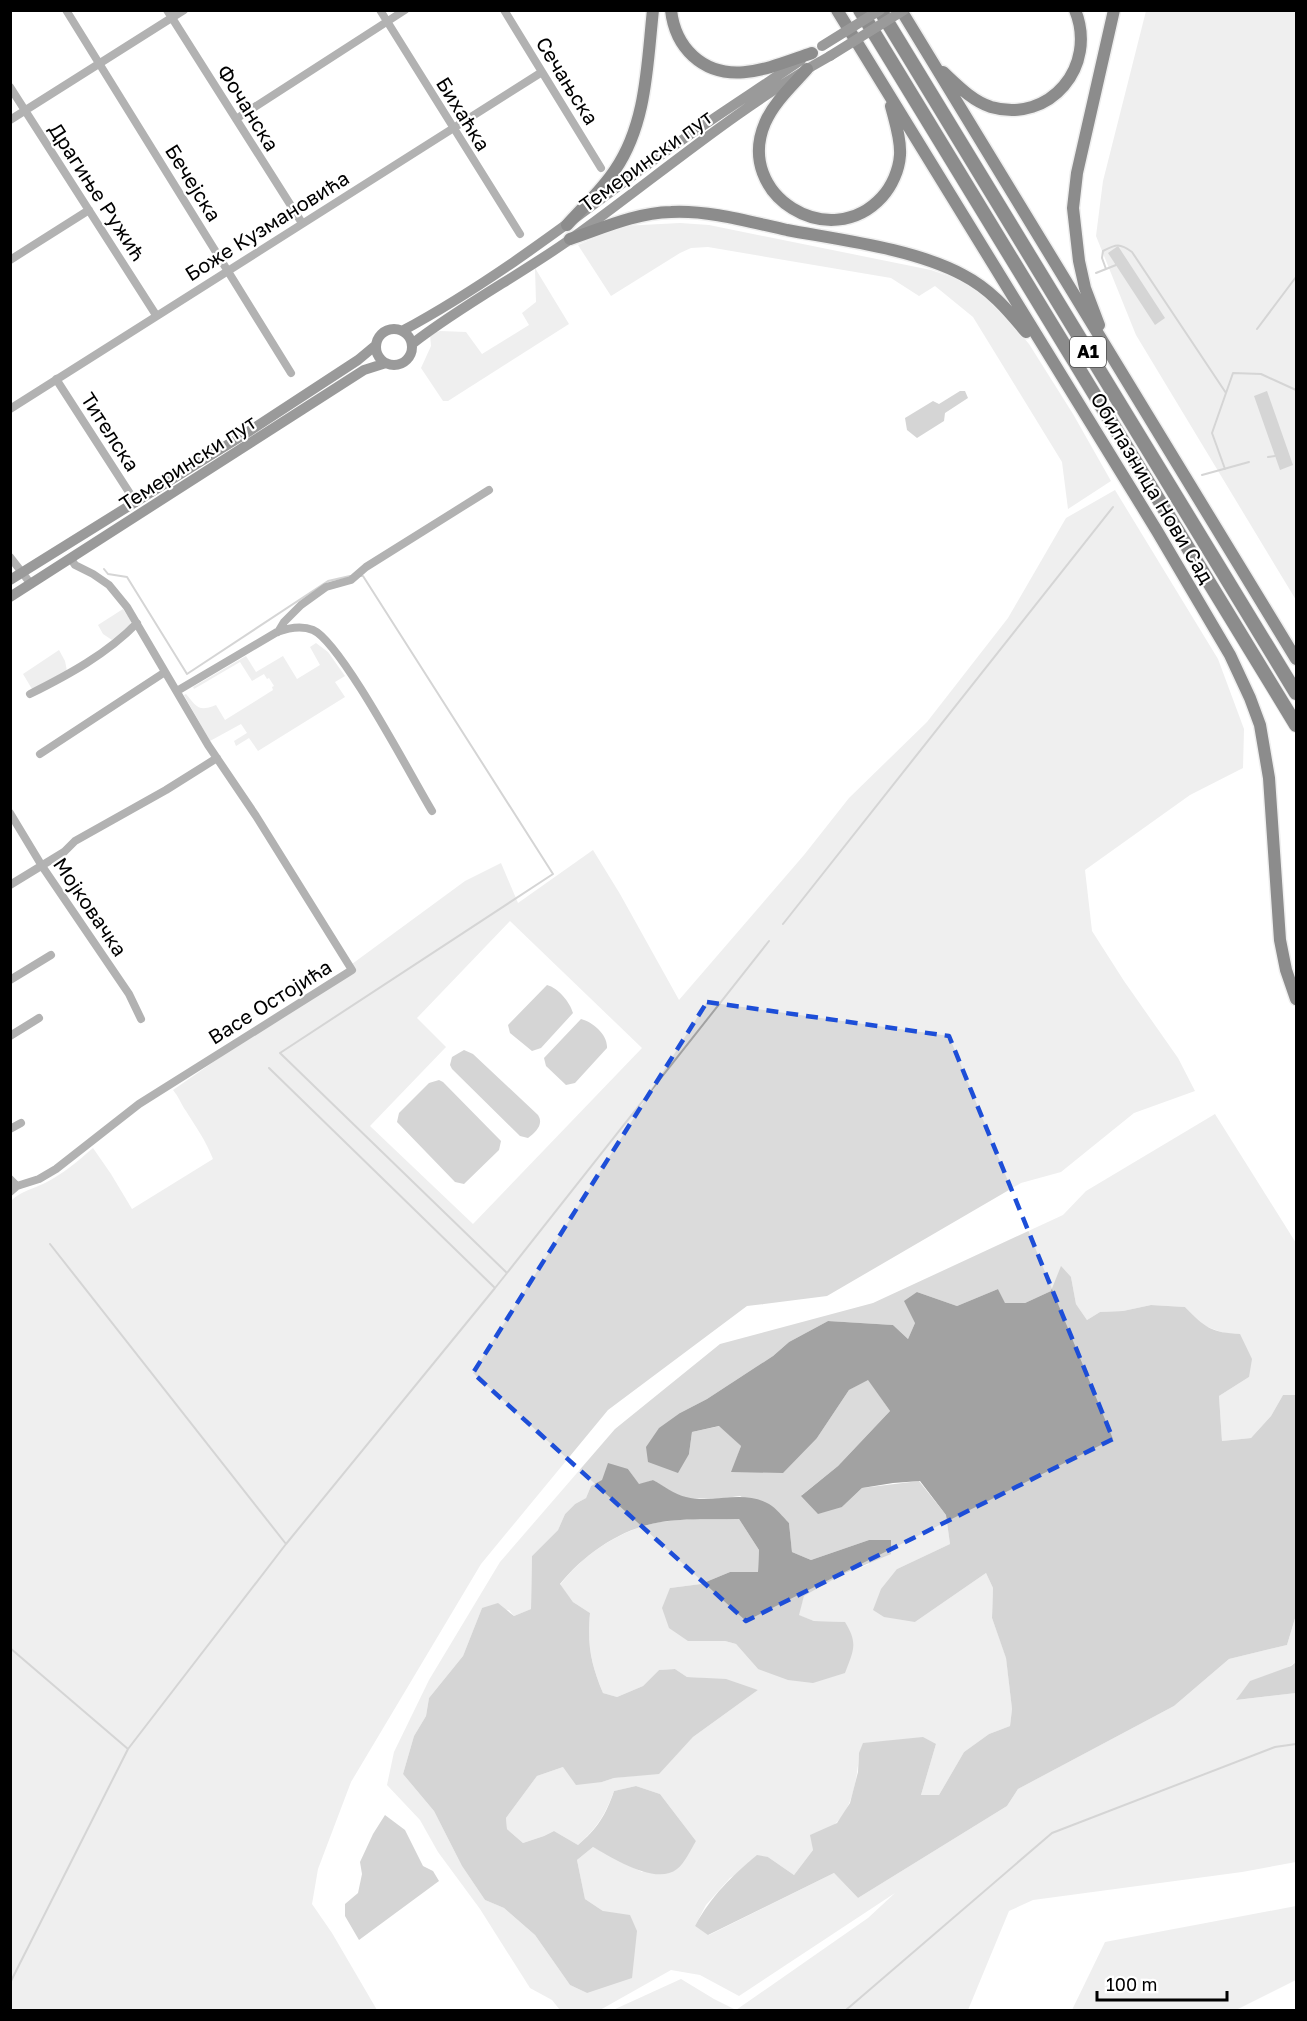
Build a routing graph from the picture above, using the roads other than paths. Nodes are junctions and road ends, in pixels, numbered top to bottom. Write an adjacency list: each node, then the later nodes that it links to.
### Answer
1 (66, 10): 18 (street, Бечејска)
2 (184, 10): 14 (street)
3 (380, 10): 15 (street, Бихаћка)
4 (405, 10): 15 (street)
5 (504, 10): 20 (street, Сечањска)
6 (653, 10): 30 (main road)
7 (671, 10): 16 (main road)
8 (837, 10): 22 (main road, Обилазница Нови Сад)
9 (860, 10): 60 (highway, A1)
10 (880, 10): 16 (main road, Темерински пут, bridge); 58 (highway, A1)
11 (903, 10): 17 (main road, Обилазница Нови Сад); 19 (main road, Темерински пут, bridge)
12 (1075, 10): 17 (main road)
13 (1114, 10): 39 (main road)
14 (169, 14): 18 (street); 24 (street, Фочанска)
15 (387, 22): 24 (street); 26 (street, Бихаћка)
16 (817, 50): 30 (main road, Темерински пут)
17 (932, 62): 39 (main road, Обилазница Нови Сад)
18 (100, 63): 23 (street); 34 (street, Бечејска)
19 (807, 69): 22 (main road); 32 (main road, Темерински пут)
20 (542, 72): 26 (street, Боже Кузмановића); 27 (street, Сечањска)
21 (10, 87): 23 (street, Драгиње Ружић)
22 (888, 93): 40 (main road, Обилазница Нови Сад)
23 (26, 110): 25 (street); 28 (street, Драгиње Ружић)
24 (236, 119): 29 (street, Фочанска)
25 (10, 120)
26 (452, 128): 29 (street, Боже Кузмановића); 31 (street, Бихаћка)
27 (602, 168)
28 (89, 210): 33 (street); 35 (street, Драгиње Ружић)
29 (302, 223): 34 (street, Боже Кузмановића)
30 (567, 225): 36 (main road, Темерински пут)
31 (520, 234)
32 (570, 239): 37 (main road, Темерински пут); 40 (main road)
33 (10, 260)
34 (227, 270): 35 (street, Боже Кузмановића); 42 (street, Бечејска)
35 (156, 315): 43 (street, Боже Кузмановића)
36 (402, 331): 37 (main road); 38 (main road)
37 (412, 344): 41 (main road)
38 (376, 345): 41 (main road); 46 (main road, Темерински пут)
39 (1108, 351): 55 (main road, Обилазница Нови Сад)
40 (1051, 361): 69 (main road, Обилазница Нови Сад)
41 (386, 363): 48 (main road, Темерински пут)
42 (291, 374)
43 (56, 379): 44 (street, Боже Кузмановића); 46 (street, Тителска)
44 (10, 408)
45 (489, 490): 54 (street)
46 (136, 502): 49 (main road, Темерински пут)
47 (10, 557): 49 (street)
48 (71, 559): 51 (main road, Темерински пут); 53 (street, Васе Остојића)
49 (23, 572): 50 (main road, Темерински пут); 51 (street)
50 (10, 580)
51 (31, 584): 52 (main road, Темерински пут)
52 (10, 597)
53 (137, 623): 56 (street, Васе Остојића); 59 (street)
54 (278, 632): 57 (street); 63 (street)
55 (1296, 659)
56 (165, 672): 57 (street, Васе Остојића); 61 (street)
57 (177, 691): 62 (street, Васе Остојића)
58 (1296, 693)
59 (30, 694)
60 (1296, 725)
61 (40, 754)
62 (217, 758): 65 (street); 76 (street, Васе Остојића)
63 (432, 811)
64 (10, 813): 65 (street, Мојковачка)
65 (42, 866): 66 (street); 71 (street, Мојковачка)
66 (10, 885)
67 (51, 955): 68 (street)
68 (10, 980)
69 (1296, 999)
70 (39, 1018): 72 (street)
71 (141, 1019)
72 (10, 1036)
73 (21, 1123): 74 (street)
74 (10, 1129)
75 (10, 1179): 76 (street)
76 (14, 1189)

